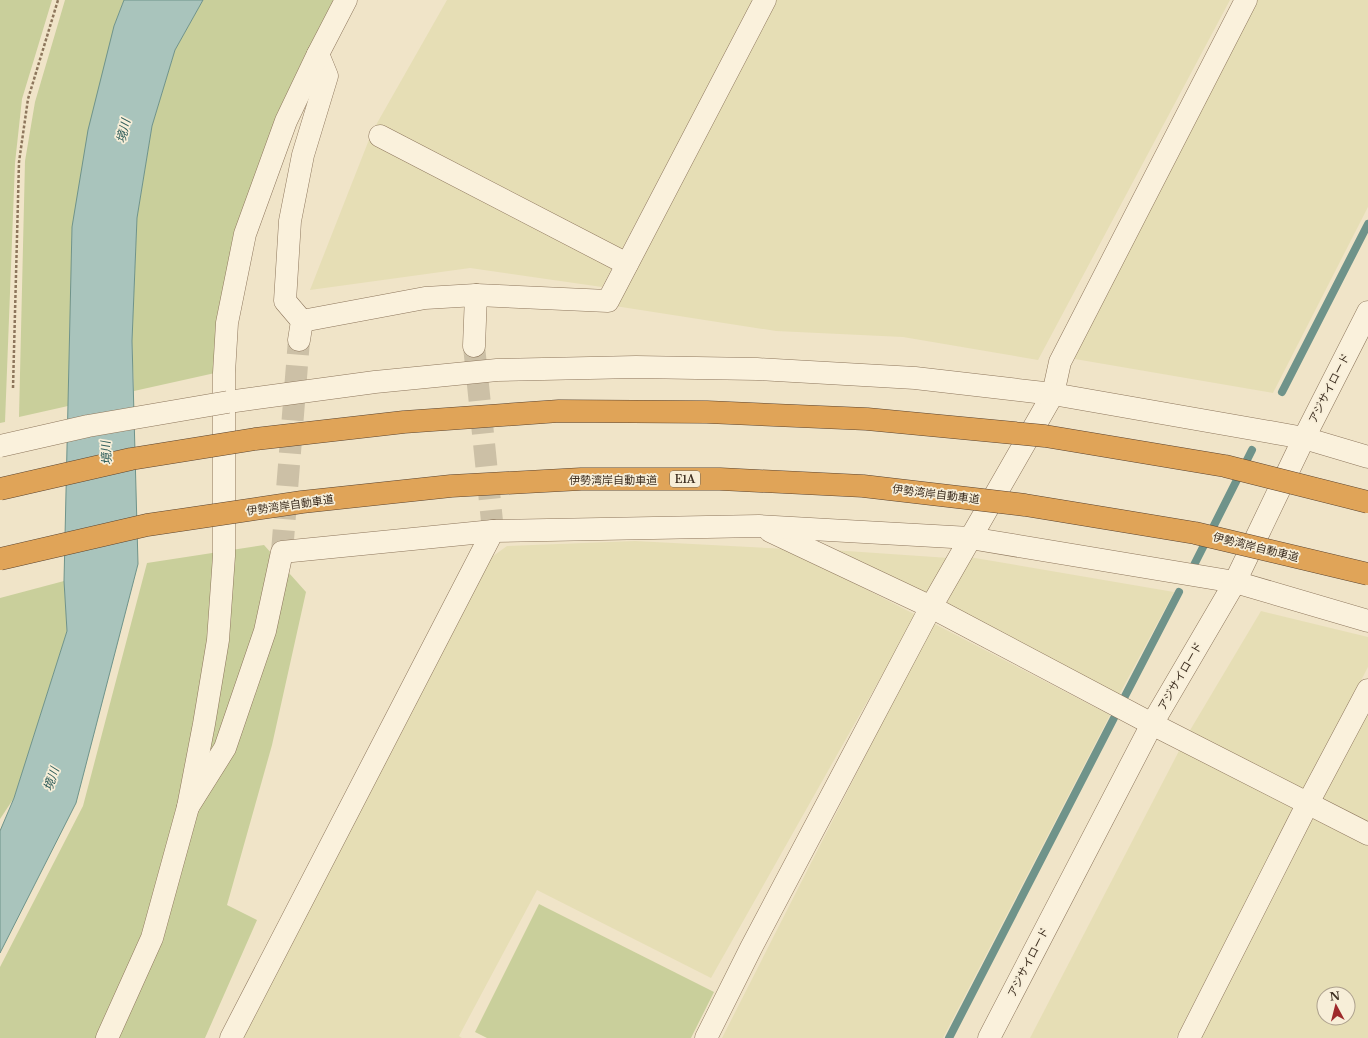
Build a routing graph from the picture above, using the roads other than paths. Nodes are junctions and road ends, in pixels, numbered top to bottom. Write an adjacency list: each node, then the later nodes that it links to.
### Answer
1 (346, 0): 4 (street)
2 (765, 0): 6 (street)
3 (1246, 0): 10 (street)
4 (318, 54): 7 (street); 27 (street)
5 (380, 136): 6 (street)
6 (627, 264): 7 (street)
7 (476, 295): 9 (street)
8 (1368, 312): 11 (street, アジサイロード)
9 (474, 346)
10 (1053, 394): 11 (street); 12 (street, bridge); 18 (street)
11 (1304, 438): 13 (street); 21 (street, アジサイロード)
12 (0, 446)
13 (1368, 457)
14 (0, 489): 15 (highway, bridge)
15 (1368, 502)
16 (759, 526): 17 (street); 18 (street); 22 (street)
17 (493, 530): 27 (street); 30 (street)
18 (970, 538): 21 (street); 22 (street)
19 (0, 559): 20 (highway, 伊勢湾岸自動車道 / E1A, bridge)
20 (1368, 574)
21 (1234, 582): 23 (street); 25 (street, アジサイロード)
22 (931, 607): 25 (street); 31 (street)
23 (1368, 621)
24 (1368, 690): 26 (street)
25 (1152, 724): 26 (street); 32 (street, アジサイロード)
26 (1308, 803): 28 (street); 33 (street)
27 (188, 807): 29 (street)
28 (1368, 834)
29 (107, 1038)
30 (231, 1038)
31 (706, 1038)
32 (989, 1038)
33 (1189, 1038)

